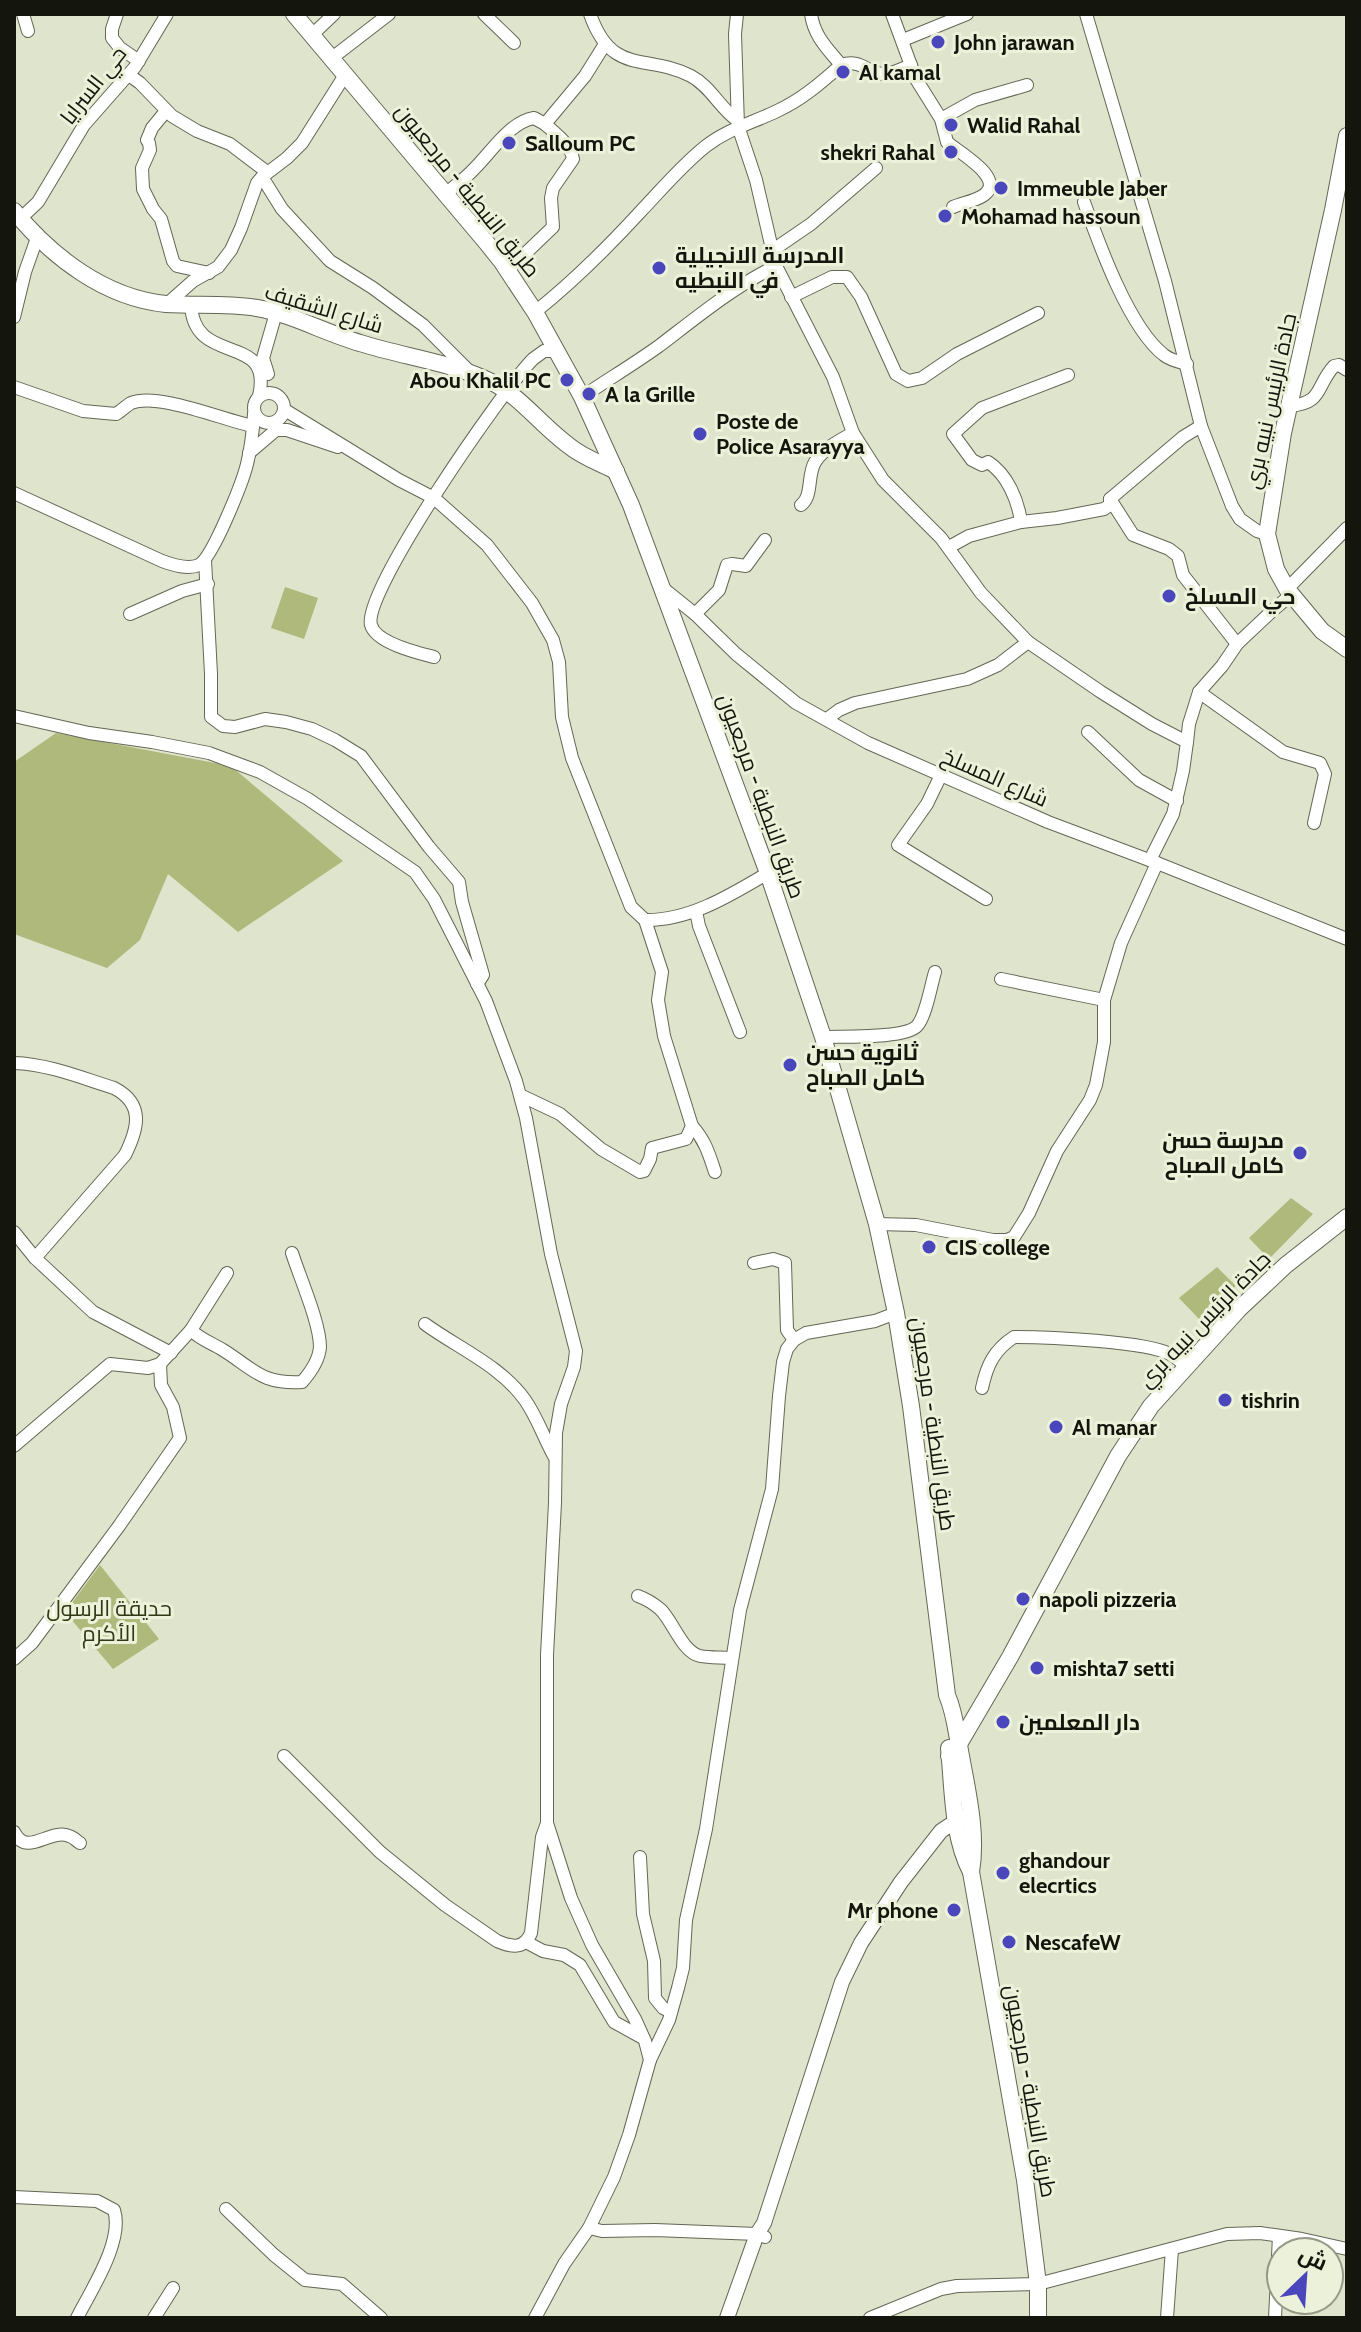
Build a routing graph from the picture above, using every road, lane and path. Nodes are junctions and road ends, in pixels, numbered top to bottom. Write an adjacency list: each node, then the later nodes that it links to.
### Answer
1 (23, 14): 14 (street)
2 (117, 14): 20 (street)
3 (167, 14): 20 (street, حي السرايا)
4 (294, 14): 15 (main road, طريق النبطية - مرجعيون)
5 (334, 14): 15 (street)
6 (389, 14): 19 (street)
7 (484, 14): 17 (street)
8 (590, 14): 18 (street)
9 (737, 14): 28 (street)
10 (811, 14): 21 (street)
11 (892, 14): 16 (street)
12 (967, 14): 16 (street)
13 (1086, 14): 52 (street)
14 (28, 31)
15 (312, 35): 19 (main road, طريق النبطية - مرجعيون)
16 (903, 40): 22 (street)
17 (514, 43)
18 (605, 44): 28 (street); 29 (street)
19 (332, 58): 24 (main road, طريق النبطية - مرجعيون)
20 (139, 61): 23 (street, حي السرايا)
21 (841, 65): 22 (street); 28 (street)
22 (911, 65): 27 (street)
23 (129, 75): 26 (street); 37 (street, حي السرايا)
24 (345, 75): 32 (street); 33 (main road, طريق النبطية - مرجعيون)
25 (1027, 85): 27 (street)
26 (166, 111): 32 (street); 43 (street)
27 (941, 119): 35 (street)
28 (737, 123): 39 (street); 47 (street)
29 (545, 124): 33 (street); 41 (street)
30 (1347, 136): 36 (main road, جادة الرئيس نبيه بري)
31 (876, 168): 39 (street)
32 (265, 174): 43 (street); 54 (street)
33 (445, 194): 41 (main road, طريق النبطية - مرجعيون)
34 (1084, 202): 52 (street)
35 (953, 207)
36 (1340, 208): 60 (main road, جادة الرئيس نبيه بري)
37 (17, 215): 38 (main road, شارع الشقيف)
38 (37, 238): 42 (street); 45 (main road, شارع الشقيف)
39 (773, 250): 40 (street)
40 (776, 266): 44 (street); 59 (street)
41 (508, 270): 47 (main road, طريق النبطية - مرجعيون)
42 (20, 271): 50 (street)
43 (209, 273): 45 (street)
44 (791, 297): 49 (street); 65 (street)
45 (167, 304): 46 (main road, شارع الشقيف)
46 (191, 305): 48 (main road, شارع الشقيف); 58 (street)
47 (535, 312): 51 (main road, طريق النبطية - مرجعيون)
48 (276, 313): 54 (main road, شارع الشقيف); 58 (street)
49 (1038, 313)
50 (14, 317)
51 (555, 351): 57 (street); 59 (main road, طريق النبطية - مرجعيون)
52 (1187, 364): 63 (street)
53 (1347, 370): 60 (street)
54 (472, 374): 57 (main road, شارع الشقيف)
55 (1068, 375): 73 (street)
56 (14, 387): 62 (street)
57 (507, 391): 68 (main road, شارع الشقيف); 70 (street)
58 (264, 394): 61 (street); 62 (street)
59 (582, 397): 68 (main road, طريق النبطية - مرجعيون)
60 (1289, 406): 75 (main road, جادة الرئيس نبيه بري)
61 (285, 410): 64 (street); 66 (street)
62 (254, 420): 64 (street); 67 (street)
63 (1201, 426): 71 (street); 75 (street)
64 (275, 427): 66 (street); 67 (street)
65 (853, 433): 72 (street); 77 (street)
66 (350, 449): 70 (street)
67 (249, 453): 78 (street)
68 (616, 471): 80 (main road, طريق النبطية - مرجعيون)
69 (14, 493): 78 (street)
70 (434, 498): 87 (street); 100 (street)
71 (1110, 499): 73 (street); 85 (street)
72 (801, 505)
73 (1021, 522): 77 (street)
74 (1347, 528): 81 (street)
75 (1267, 534): 81 (main road, جادة الرئيس نبيه بري)
76 (765, 540): 83 (street)
77 (949, 547): 84 (street)
78 (205, 560): 79 (street)
79 (208, 584): 82 (street); 104 (street)
80 (664, 589): 83 (street, شارع المسلخ); 97 (main road, طريق النبطية - مرجعيون)
81 (1290, 592): 85 (street); 86 (main road, جادة الرئيس نبيه بري)
82 (130, 614)
83 (695, 614): 90 (street, شارع المسلخ)
84 (1028, 642): 90 (street); 92 (street)
85 (1237, 644): 88 (street)
86 (1347, 649)
87 (434, 657)
88 (1199, 692): 92 (street); 95 (street)
89 (14, 716): 104 (street)
90 (827, 719): 93 (street, شارع المسلخ)
91 (1088, 732): 94 (street)
92 (1187, 742): 94 (street)
93 (941, 775): 96 (street, شارع المسلخ); 98 (street)
94 (1177, 801): 96 (street)
95 (1314, 823)
96 (1154, 862): 101 (street, شارع المسلخ); 105 (street)
97 (768, 873): 99 (street); 107 (main road, طريق النبطية - مرجعيون)
98 (986, 899)
99 (696, 911): 100 (street); 106 (street)
100 (645, 920): 110 (street)
101 (1347, 939)
102 (935, 972): 107 (street)
103 (1001, 979): 105 (street)
104 (477, 984): 109 (street)
105 (1104, 1000): 113 (street)
106 (740, 1032)
107 (823, 1037): 113 (main road, طريق النبطية - مرجعيون)
108 (14, 1063): 116 (street)
109 (520, 1095): 110 (street); 128 (street)
110 (692, 1126): 111 (street)
111 (715, 1172)
112 (1347, 1217): 125 (main road, جادة الرئيس نبيه بري)
113 (877, 1224): 119 (main road, طريق النبطية - مرجعيون)
114 (14, 1232): 116 (street)
115 (292, 1253): 121 (street)
116 (35, 1258): 123 (street)
117 (754, 1263): 122 (street)
118 (227, 1273): 121 (street)
119 (896, 1313): 122 (street); 132 (main road, طريق النبطية - مرجعيون)
120 (425, 1324): 128 (street)
121 (191, 1330): 123 (street)
122 (794, 1340): 130 (street)
123 (171, 1353): 124 (street)
124 (160, 1364): 127 (street); 131 (street)
125 (1187, 1367): 126 (street); 132 (main road, جادة الرئيس نبيه بري)
126 (982, 1388)
127 (14, 1446)
128 (556, 1459): 135 (street)
129 (638, 1596): 130 (street)
130 (731, 1658): 140 (street)
131 (14, 1659)
132 (955, 1755): 134 (main road, طريق النبطية - مرجعيون)
133 (284, 1756): 139 (street)
134 (963, 1817): 146 (street); 149 (main road, طريق النبطية - مرجعيون)
135 (547, 1823): 139 (street); 141 (street)
136 (14, 1832): 137 (street)
137 (80, 1843)
138 (640, 1857): 140 (street)
139 (526, 1942): 141 (street)
140 (671, 2012): 142 (street)
141 (643, 2038): 142 (street)
142 (650, 2060): 145 (street)
143 (14, 2197): 151 (street)
144 (226, 2209): 153 (street)
145 (589, 2228): 146 (street); 154 (street)
146 (762, 2232): 155 (street); 156 (street)
147 (1279, 2236): 148 (street)
148 (1172, 2249): 149 (street); 159 (street)
149 (1038, 2284): 157 (street); 158 (main road, طريق النبطية - مرجعيون)
150 (173, 2288): 152 (street)
151 (77, 2318)
152 (154, 2318)
153 (381, 2318)
154 (535, 2318)
155 (727, 2318)
156 (737, 2318)
157 (870, 2318)
158 (1038, 2318)
159 (1167, 2318)

